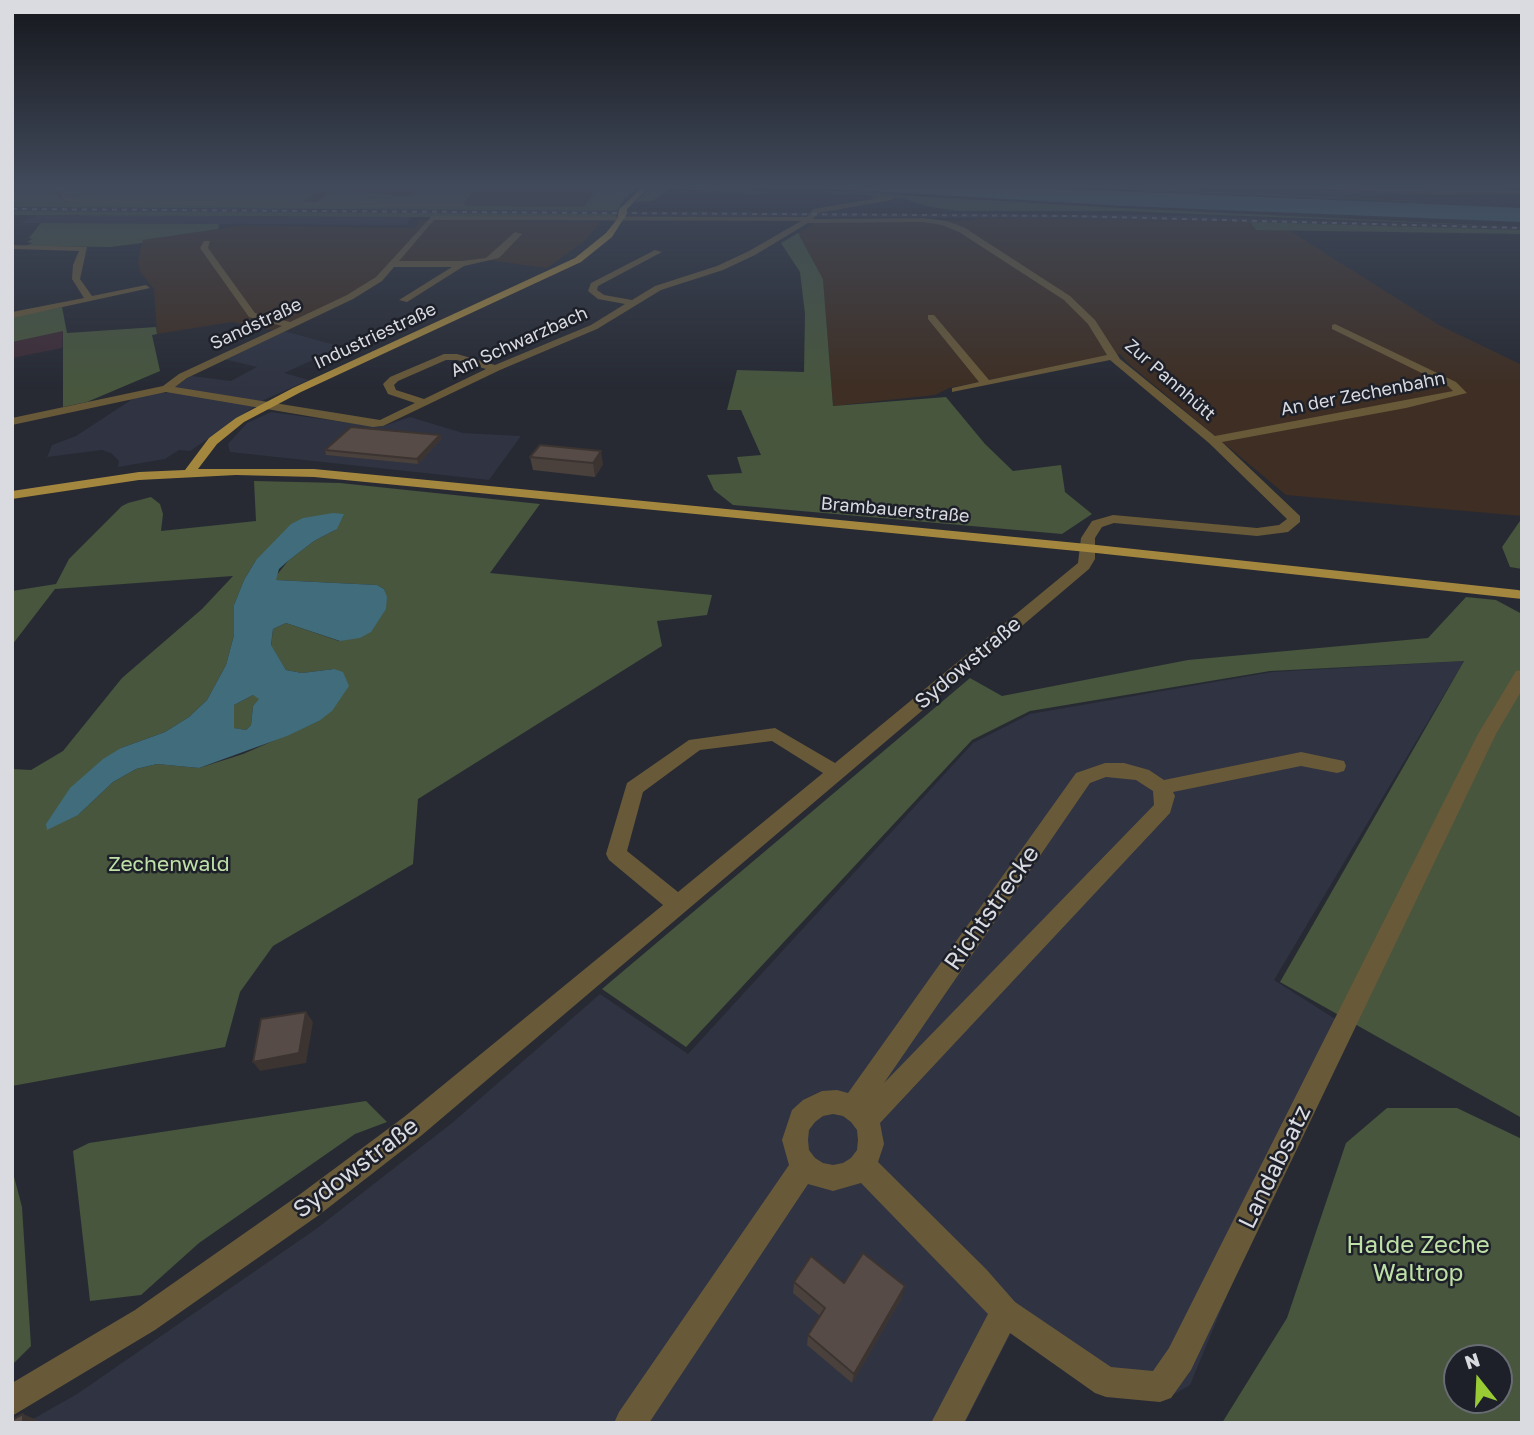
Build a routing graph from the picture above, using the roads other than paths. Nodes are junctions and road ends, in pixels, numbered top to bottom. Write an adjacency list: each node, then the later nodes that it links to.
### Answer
1 (81, 255): 12 (street)
2 (209, 255): 17 (street)
3 (401, 255): 9 (street, Sandstraße)
4 (497, 255): 10 (street)
5 (581, 255): 25 (main road, Industriestraße)
6 (652, 255): 14 (street)
7 (746, 255): 14 (street, Am Schwarzbach)
8 (1000, 255): 19 (street, Zur Pannhütt)
9 (394, 264): 10 (street); 17 (street, Sandstraße)
10 (462, 264): 13 (street)
11 (146, 288): 12 (street)
12 (89, 299): 15 (street)
13 (404, 300)
14 (632, 303): 20 (street, Am Schwarzbach)
15 (12, 315)
16 (931, 317): 21 (street)
17 (290, 325): 22 (street, Sandstraße)
18 (1335, 327): 27 (street, An der Zechenbahn)
19 (1112, 357): 21 (street); 27 (street, Zur Pannhütt)
20 (496, 368): 24 (street, Am Schwarzbach); 24 (street)
21 (986, 383): 23 (street)
22 (166, 389): 25 (street); 26 (street)
23 (956, 390)
24 (425, 403): 25 (street, Am Schwarzbach)
25 (265, 406): 28 (main road, Industriestraße)
26 (12, 422)
27 (1213, 440): 32 (street, Zur Pannhütt)
28 (213, 441): 29 (main road, Brambauerstraße); 30 (main road, Industriestraße)
29 (267, 471): 30 (main road, Brambauerstraße); 32 (main road, Brambauerstraße)
30 (189, 473): 31 (main road, Brambauerstraße)
31 (12, 495)
32 (1087, 548): 33 (main road, Brambauerstraße); 36 (street, Sydowstraße)
33 (1520, 593)
34 (1522, 675): 42 (street, Landabsatz)
35 (1338, 766): 37 (street)
36 (836, 773): 38 (street, Sydowstraße); 38 (street)
37 (1161, 787): 39 (street, Richtstrecke); 39 (street, Richtstrecke)
38 (678, 905): 43 (street, Sydowstraße)
39 (858, 1114): 40 (street); 41 (street)
40 (805, 1165): 41 (street); 44 (street)
41 (863, 1166): 42 (street)
42 (1005, 1312): 45 (street)
43 (12, 1401)
44 (630, 1423)
45 (947, 1423)

